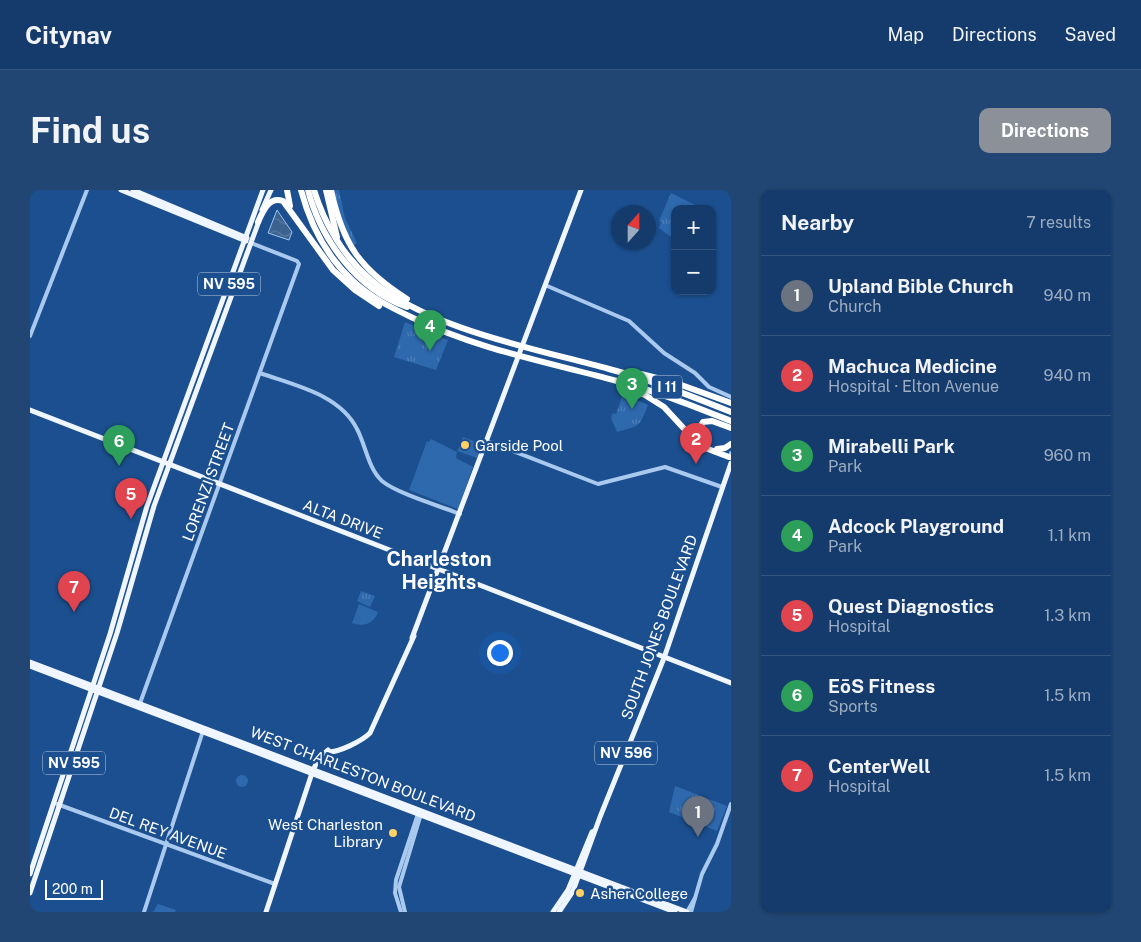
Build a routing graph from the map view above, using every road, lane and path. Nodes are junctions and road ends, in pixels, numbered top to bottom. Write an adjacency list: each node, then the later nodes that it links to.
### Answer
1 (87, 190): 31 (street)
2 (121, 190): 13 (main road)
3 (133, 190): 13 (main road)
4 (263, 190): 17 (main road, NV 595)
5 (271, 190): 17 (main road, NV 595)
6 (287, 190): 14 (highway)
7 (300, 190): 28 (highway, I 11)
8 (306, 190): 23 (highway)
9 (314, 190): 23 (highway, I 11)
10 (326, 190): 23 (highway)
11 (331, 190): 27 (highway)
12 (582, 190): 24 (main road)
13 (170, 208): 15 (main road); 16 (main road)
14 (294, 214): 17 (highway); 30 (highway)
15 (181, 215): 16 (main road); 20 (main road)
16 (194, 216): 18 (main road)
17 (255, 220): 19 (main road); 21 (main road, NV 595); 22 (main road, NV 595)
18 (213, 223): 19 (main road); 20 (main road)
19 (226, 229): 21 (main road)
20 (216, 230): 21 (main road)
21 (245, 239): 22 (main road); 25 (main road, NV 595)
22 (251, 242): 26 (main road, NV 595); 34 (street, LORENZI STREET)
23 (336, 248): 27 (highway, I 11); 28 (highway); 29 (highway)
24 (545, 285): 35 (street); 41 (main road)
25 (227, 288): 26 (main road); 45 (main road, NV 595)
26 (227, 308): 45 (main road, NV 595)
27 (433, 314): 29 (highway, I 11)
28 (410, 316): 30 (highway, I 11)
29 (444, 319): 32 (highway, I 11)
30 (436, 329): 33 (highway, I 11)
31 (30, 335)
32 (601, 366): 36 (highway); 38 (highway, I 11)
33 (570, 369): 39 (highway, I 11); 44 (highway)
34 (260, 373): 46 (street, LORENZI STREET); 48 (street)
35 (731, 397)
36 (731, 403)
37 (30, 410): 45 (main road, ALTA DRIVE)
38 (731, 412)
39 (731, 421)
40 (731, 428): 43 (highway)
41 (487, 441): 47 (street); 48 (main road)
42 (731, 444): 43 (highway)
43 (717, 449): 44 (highway)
44 (731, 456): 47 (main road, SOUTH JONES BOULEVARD / NV 596)
45 (166, 463): 46 (main road, ALTA DRIVE); 49 (main road, NV 595); 50 (main road, NV 595)
46 (220, 484): 51 (main road, ALTA DRIVE); 61 (street, LORENZI STREET)
47 (722, 486): 56 (main road, SOUTH JONES BOULEVARD / NV 596)
48 (460, 514): 51 (main road)
49 (144, 517): 50 (main road); 52 (main road, NV 595)
50 (136, 568): 53 (main road, NV 595)
51 (440, 570): 56 (main road, ALTA DRIVE); 66 (main road)
52 (118, 608): 53 (main road); 54 (main road, NV 595)
53 (117, 633): 55 (main road, NV 595)
54 (110, 634): 55 (main road); 60 (main road, NV 595)
55 (110, 655): 60 (main road, NV 595)
56 (664, 658): 59 (main road, ALTA DRIVE); 78 (main road, SOUTH JONES BOULEVARD / NV 596)
57 (30, 662): 60 (main road, WEST CHARLESTON BOULEVARD)
58 (30, 666): 60 (main road, WEST CHARLESTON BOULEVARD)
59 (731, 683)
60 (95, 689): 61 (main road, WEST CHARLESTON BOULEVARD); 63 (main road, NV 595); 63 (main road, NV 595)
61 (139, 706): 62 (main road, WEST CHARLESTON BOULEVARD)
62 (204, 730): 64 (main road, WEST CHARLESTON BOULEVARD); 65 (main road, WEST CHARLESTON BOULEVARD); 73 (street)
63 (77, 744): 68 (main road, NV 595); 68 (main road, NV 595)
64 (279, 756): 65 (main road); 66 (main road, WEST CHARLESTON BOULEVARD)
65 (269, 757): 66 (main road, WEST CHARLESTON BOULEVARD)
66 (312, 771): 67 (main road); 70 (main road); 71 (main road, WEST CHARLESTON BOULEVARD)
67 (303, 796): 70 (main road); 72 (main road)
68 (57, 804): 73 (street, DEL REY AVENUE); 76 (main road, NV 595)
69 (730, 805): 90 (street)
70 (302, 810): 72 (main road)
71 (420, 812): 74 (main road, WEST CHARLESTON BOULEVARD); 75 (main road, WEST CHARLESTON BOULEVARD); 77 (street)
72 (297, 819): 80 (main road)
73 (167, 844): 80 (street, DEL REY AVENUE); 83 (street)
74 (512, 849): 75 (main road); 78 (main road, WEST CHARLESTON BOULEVARD)
75 (524, 849): 78 (main road, WEST CHARLESTON BOULEVARD)
76 (38, 861): 79 (main road, NV 595); 81 (main road, NV 595)
77 (402, 870): 85 (street); 86 (street)
78 (578, 872): 82 (main road, WEST CHARLESTON BOULEVARD); 87 (main road, SOUTH JONES BOULEVARD / NV 596); 88 (main road, SOUTH JONES BOULEVARD / NV 596)
79 (30, 874)
80 (276, 884): 84 (main road)
81 (30, 893)
82 (643, 897): 89 (main road, WEST CHARLESTON BOULEVARD); 90 (main road, WEST CHARLESTON BOULEVARD)
83 (144, 912)
84 (266, 912)
85 (401, 912)
86 (406, 912)
87 (553, 912)
88 (559, 912)
89 (675, 912)
90 (688, 912)

